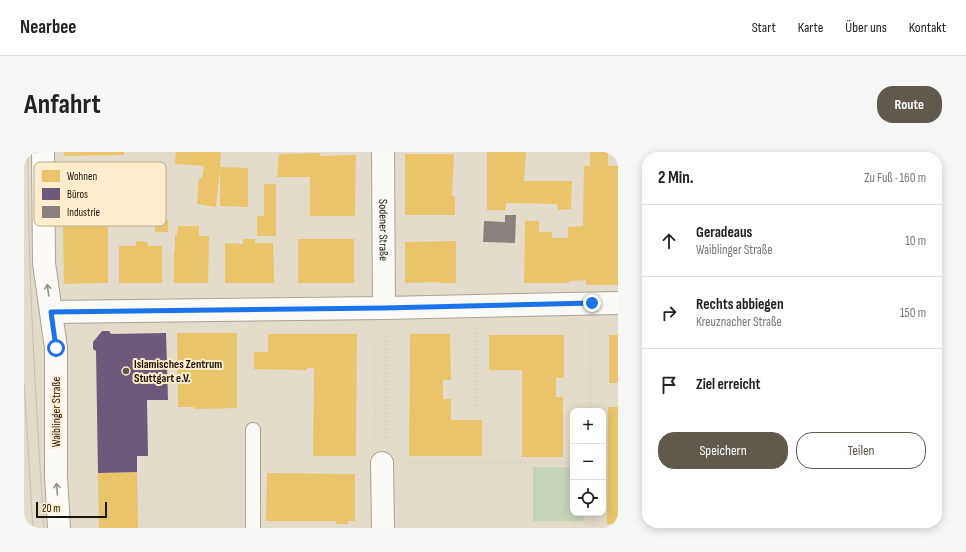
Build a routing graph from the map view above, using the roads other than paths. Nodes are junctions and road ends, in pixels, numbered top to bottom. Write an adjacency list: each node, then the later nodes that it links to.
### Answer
1 (43, 152): 3 (street, Waiblinger Straße, one-way to 1)
2 (383, 152): 6 (street, Sodener Straße)
3 (43, 162)
4 (44, 226): 7 (street, Waiblinger Straße, one-way to 4)
5 (618, 303): 6 (street)
6 (384, 308): 7 (street)
7 (51, 312): 10 (street, Waiblinger Straße, one-way to 7)
8 (253, 430): 11 (lane)
9 (384, 456): 12 (street)
10 (60, 528)
11 (253, 528)
12 (383, 528)

